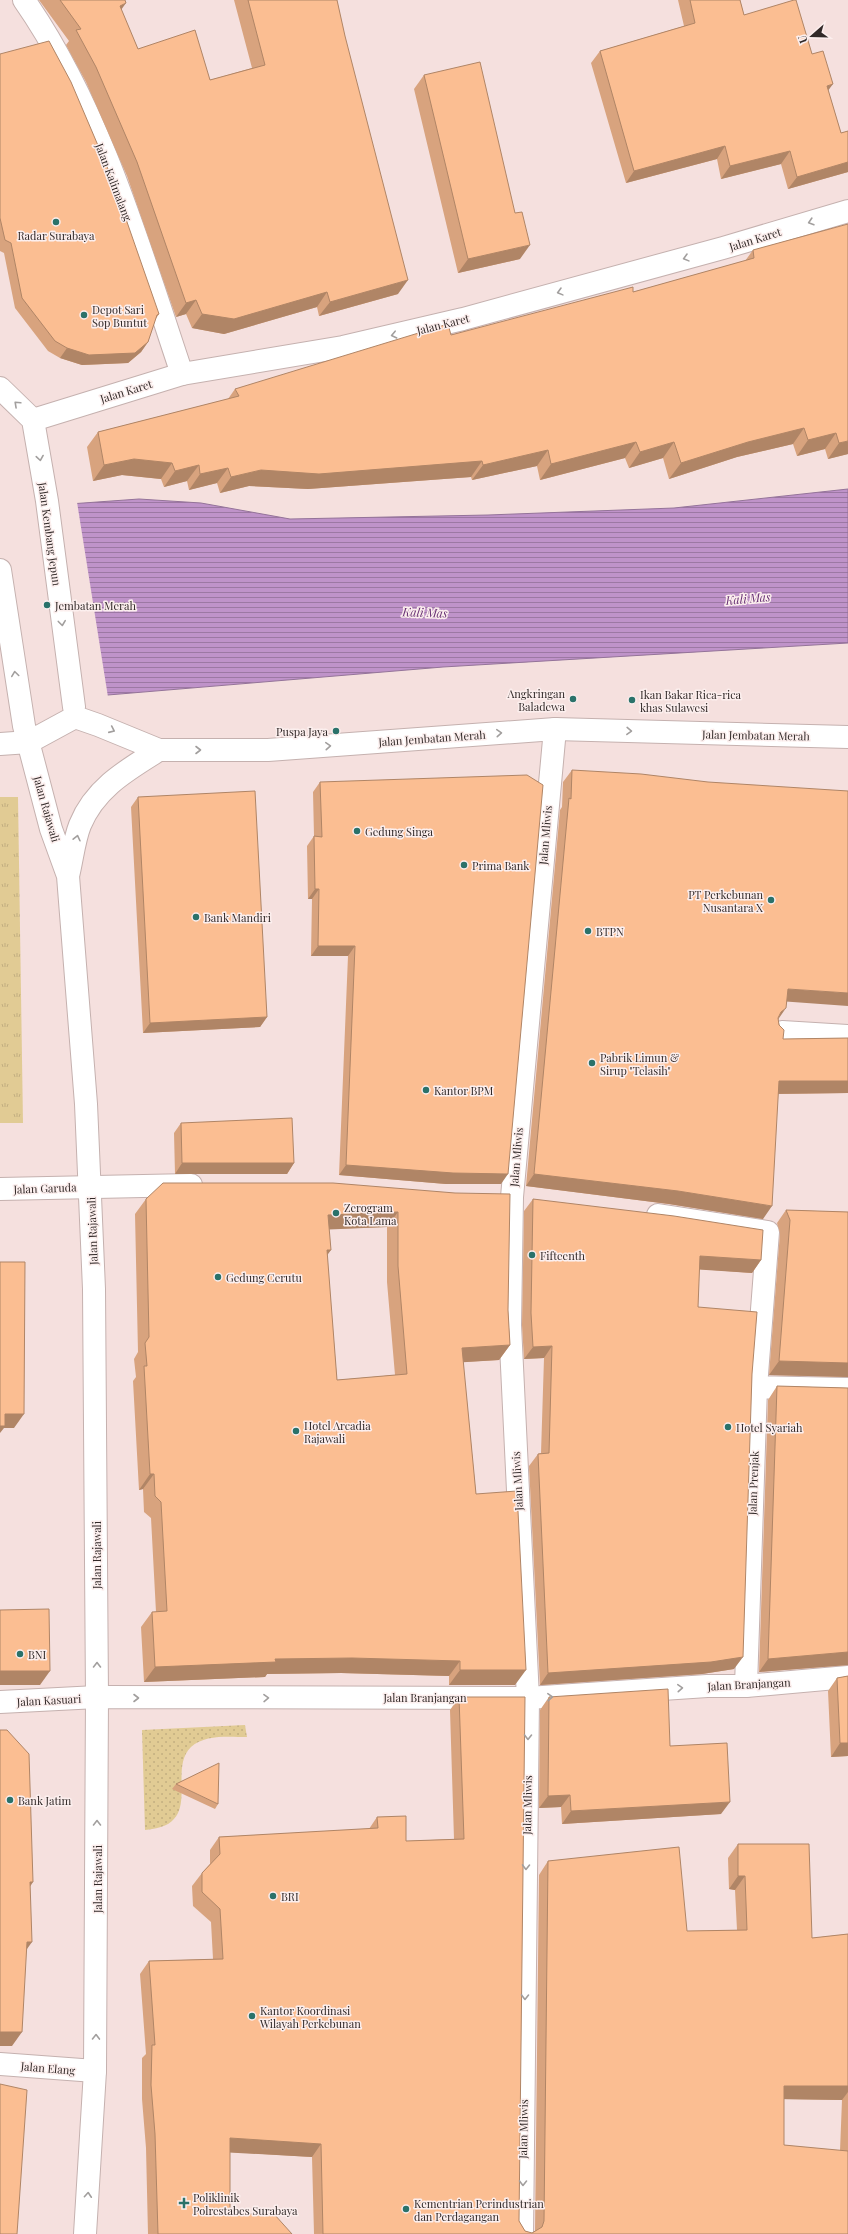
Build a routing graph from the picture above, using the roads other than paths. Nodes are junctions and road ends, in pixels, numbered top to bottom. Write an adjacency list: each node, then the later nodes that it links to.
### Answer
1 (24, 0): 3 (street, Jalan Kalimalang)
2 (848, 211): 3 (street, Jalan Karet, one-way to 3)
3 (182, 374): 5 (street, Jalan Karet)
4 (0, 388): 5 (street, one-way to 4)
5 (33, 420): 7 (street, Jalan Kembang Jepun, one-way to 7)
6 (0, 570): 10 (street, one-way to 6)
7 (74, 712): 10 (street); 12 (street, Jalan Jembatan Merah, one-way to 12)
8 (555, 730): 9 (street, Jalan Jembatan Merah, one-way to 9); 12 (street, Jalan Jembatan Merah, one-way to 8); 20 (street, Jalan Mliwis)
9 (848, 737)
10 (29, 742): 11 (street); 13 (street, Jalan Rajawali)
11 (0, 744)
12 (159, 750): 13 (street, Jalan Rajawali, one-way to 12)
13 (68, 876): 16 (street, Jalan Rajawali)
14 (782, 1032): 15 (street)
15 (848, 1036)
16 (91, 1186): 17 (street, Jalan Garuda); 18 (street, Jalan Garuda); 27 (street, Jalan Rajawali, one-way to 16)
17 (210, 1186)
18 (0, 1189)
19 (490, 1196): 20 (street)
20 (512, 1197): 21 (street); 28 (street, Jalan Mliwis)
21 (535, 1200)
22 (641, 1213): 23 (street, Jalan Prenjak)
23 (756, 1387): 24 (street); 26 (street, Jalan Prenjak)
24 (848, 1389)
25 (848, 1677): 26 (street, Jalan Branjangan)
26 (746, 1686): 28 (street, Jalan Branjangan, one-way to 26)
27 (98, 1698): 28 (street, Jalan Branjangan, one-way to 28); 29 (street, Jalan Kasuari); 31 (street, Jalan Rajawali, one-way to 27)
28 (528, 1698): 33 (street, Jalan Mliwis, one-way to 33)
29 (0, 1702)
30 (0, 2064): 31 (street, Jalan Elang)
31 (95, 2071): 32 (street, Jalan Rajawali, one-way to 31)
32 (85, 2234)
33 (522, 2234)

